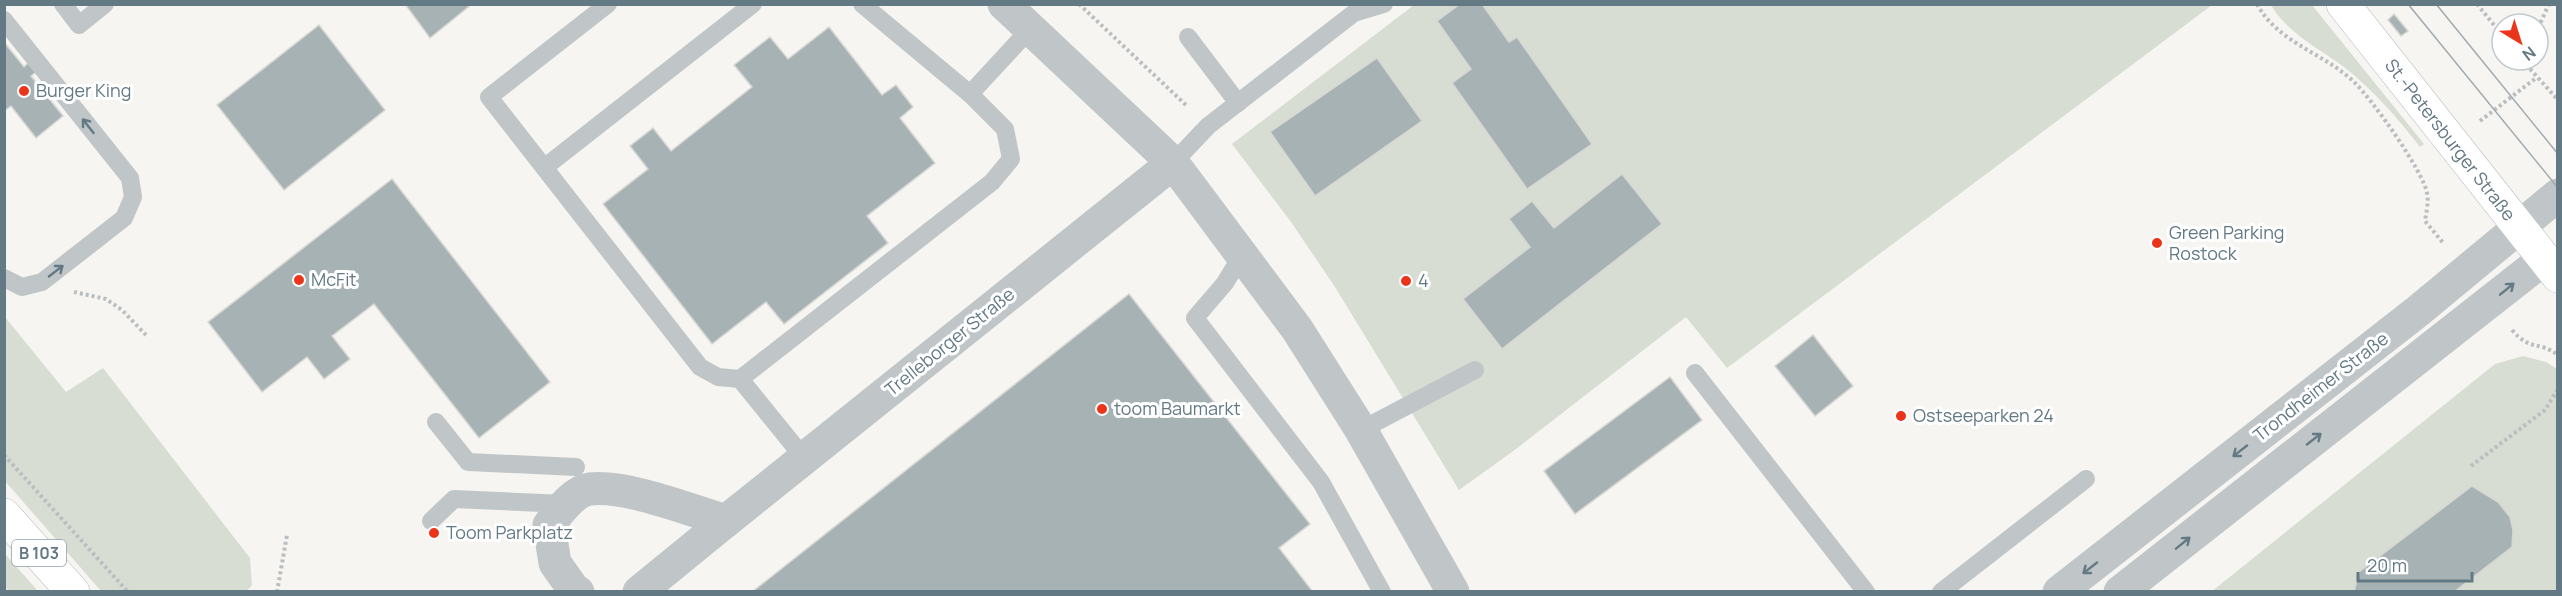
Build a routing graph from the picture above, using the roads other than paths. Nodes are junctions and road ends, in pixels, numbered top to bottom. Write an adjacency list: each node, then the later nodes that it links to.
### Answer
1 (63, 4): 2 (lane)
2 (105, 4)
3 (608, 4): 15 (lane)
4 (753, 4): 15 (lane)
5 (862, 4): 12 (lane)
6 (1004, 4): 10 (street)
7 (1384, 4): 13 (lane)
8 (2343, 4): 17 (main road, St.-Petersburger Straße)
9 (4, 20): 20 (lane, one-way to 9)
10 (1030, 29): 12 (lane); 14 (street)
11 (1188, 37): 13 (lane)
12 (970, 94): 23 (lane)
13 (1238, 103): 14 (lane)
14 (1173, 163): 18 (street); 26 (street, Trelleborger Straße)
15 (545, 167): 23 (lane)
16 (2558, 195): 17 (street, Trondheimer Straße)
17 (2519, 227): 19 (main road, St.-Petersburger Straße); 33 (street, Trondheimer Straße, one-way to 33)
18 (1242, 255): 25 (street); 38 (lane)
19 (2551, 268): 34 (street, Trondheimer Straße, one-way to 19)
20 (4, 278)
21 (1475, 370): 25 (lane)
22 (1695, 373): 40 (lane)
23 (740, 379): 26 (lane)
24 (436, 422): 27 (lane)
25 (1361, 430): 39 (street)
26 (804, 458): 32 (street, Trelleborger Straße)
27 (576, 467)
28 (2086, 479): 41 (lane)
29 (565, 504): 31 (lane); 32 (street); 36 (street)
30 (4, 515): 35 (main road, B 103)
31 (431, 521)
32 (726, 521): 37 (street, Trelleborger Straße)
33 (2120, 544): 34 (street, Trondheimer Straße); 42 (street, Trondheimer Straße, one-way to 42)
34 (2132, 583)
35 (73, 591)
36 (578, 591)
37 (639, 591)
38 (1382, 591)
39 (1453, 591)
40 (1866, 591)
41 (1941, 591)
42 (2059, 591)

